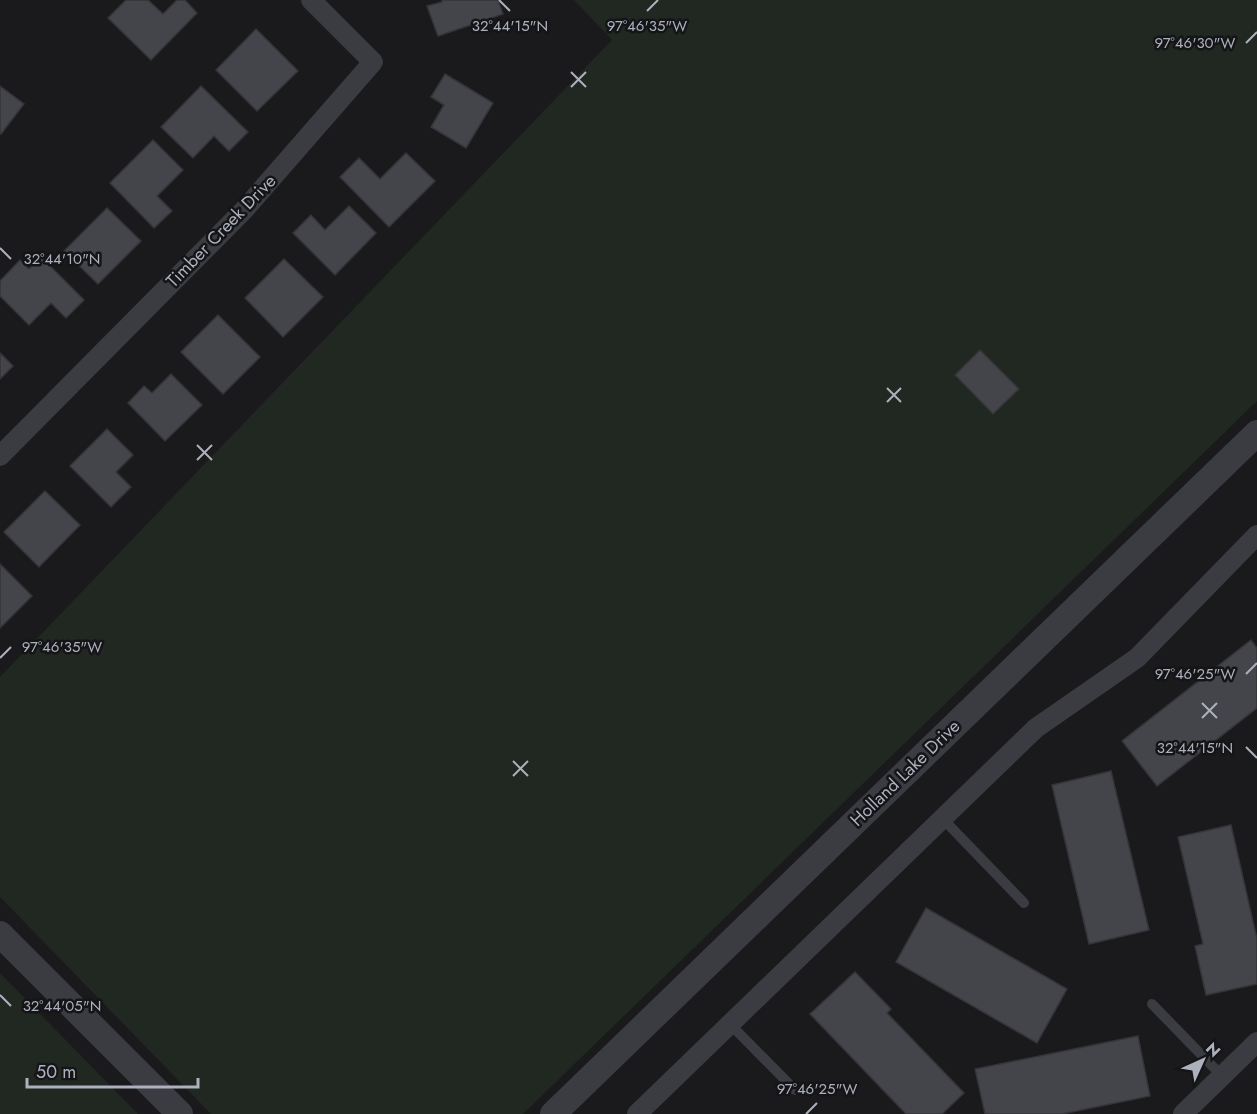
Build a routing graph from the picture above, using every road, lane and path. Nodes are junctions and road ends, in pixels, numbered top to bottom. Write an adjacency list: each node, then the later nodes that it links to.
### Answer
1 (311, 0): 3 (street, Timber Creek Drive)
2 (1256, 435): 14 (street, Holland Lake Drive)
3 (0, 456)
4 (1257, 535): 5 (street)
5 (942, 818): 6 (lane); 9 (street)
6 (1024, 903)
7 (0, 934): 13 (street)
8 (1152, 1004): 11 (lane)
9 (730, 1024): 12 (lane); 15 (street)
10 (1257, 1042): 11 (street)
11 (1222, 1076): 16 (street)
12 (795, 1090)
13 (180, 1114)
14 (553, 1114)
15 (637, 1114)
16 (1184, 1114)

